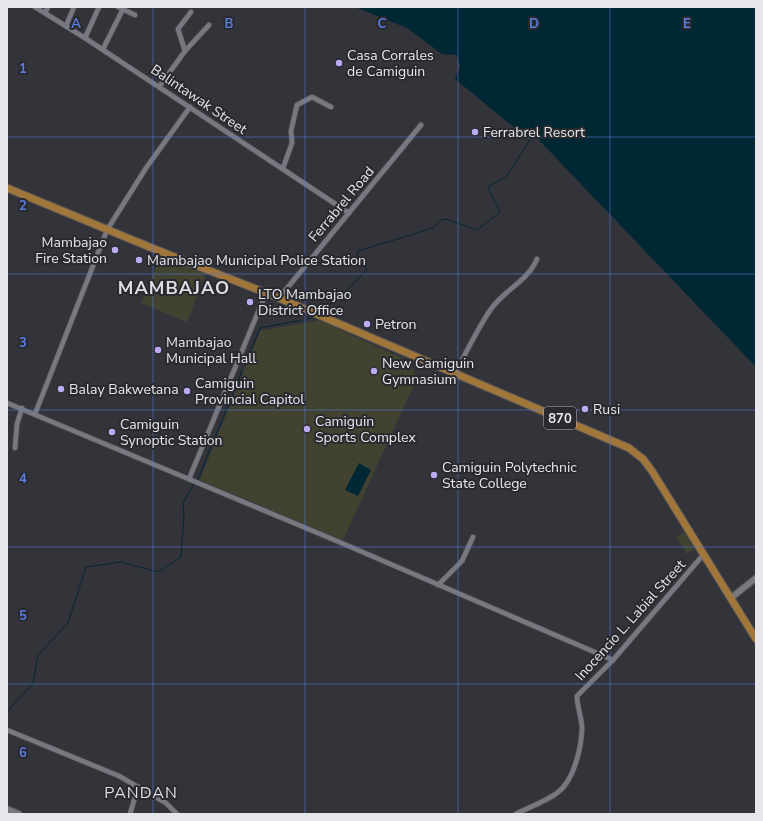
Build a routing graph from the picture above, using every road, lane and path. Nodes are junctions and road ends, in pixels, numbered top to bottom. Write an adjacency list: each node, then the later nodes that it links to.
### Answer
1 (35, 7): 8 (street, Balintawak Street)
2 (48, 7): 8 (street)
3 (74, 7): 11 (street)
4 (99, 7): 12 (street)
5 (118, 7): 6 (street)
6 (123, 9): 9 (street); 13 (street)
7 (191, 12): 14 (street)
8 (45, 13): 11 (street, Balintawak Street)
9 (135, 15)
10 (209, 25): 14 (street)
11 (66, 26): 12 (street, Balintawak Street)
12 (85, 38): 13 (street, Balintawak Street)
13 (103, 49): 15 (street, Balintawak Street)
14 (185, 51): 15 (street)
15 (159, 87): 16 (street, Balintawak Street)
16 (190, 107): 19 (street, Balintawak Street); 22 (street)
17 (331, 107): 19 (street)
18 (421, 125): 21 (street, Ferrabrel Road)
19 (283, 168): 21 (street, Balintawak Street)
20 (7, 188): 22 (main road, 870)
21 (349, 213): 25 (street, Ferrabrel Road)
22 (107, 230): 24 (main road, 870); 29 (street)
23 (537, 259): 26 (street)
24 (266, 293): 25 (main road, 870); 31 (street)
25 (279, 298): 26 (main road, 870)
26 (455, 374): 33 (main road, 870)
27 (7, 403): 28 (street)
28 (22, 408): 29 (street); 30 (street)
29 (36, 414): 31 (street)
30 (16, 448)
31 (189, 479): 35 (street)
32 (473, 537): 35 (street)
33 (703, 555): 36 (main road, 870); 38 (street, Inocencio L. Labial Street)
34 (756, 578): 36 (street)
35 (438, 585): 38 (street)
36 (732, 600): 37 (main road, 870)
37 (756, 639)
38 (613, 660): 45 (street, Inocencio L. Labial Street)
39 (7, 730): 40 (street)
40 (138, 787): 43 (street); 44 (street)
41 (7, 810): 42 (street)
42 (19, 814)
43 (130, 814)
44 (177, 814)
45 (516, 814)

